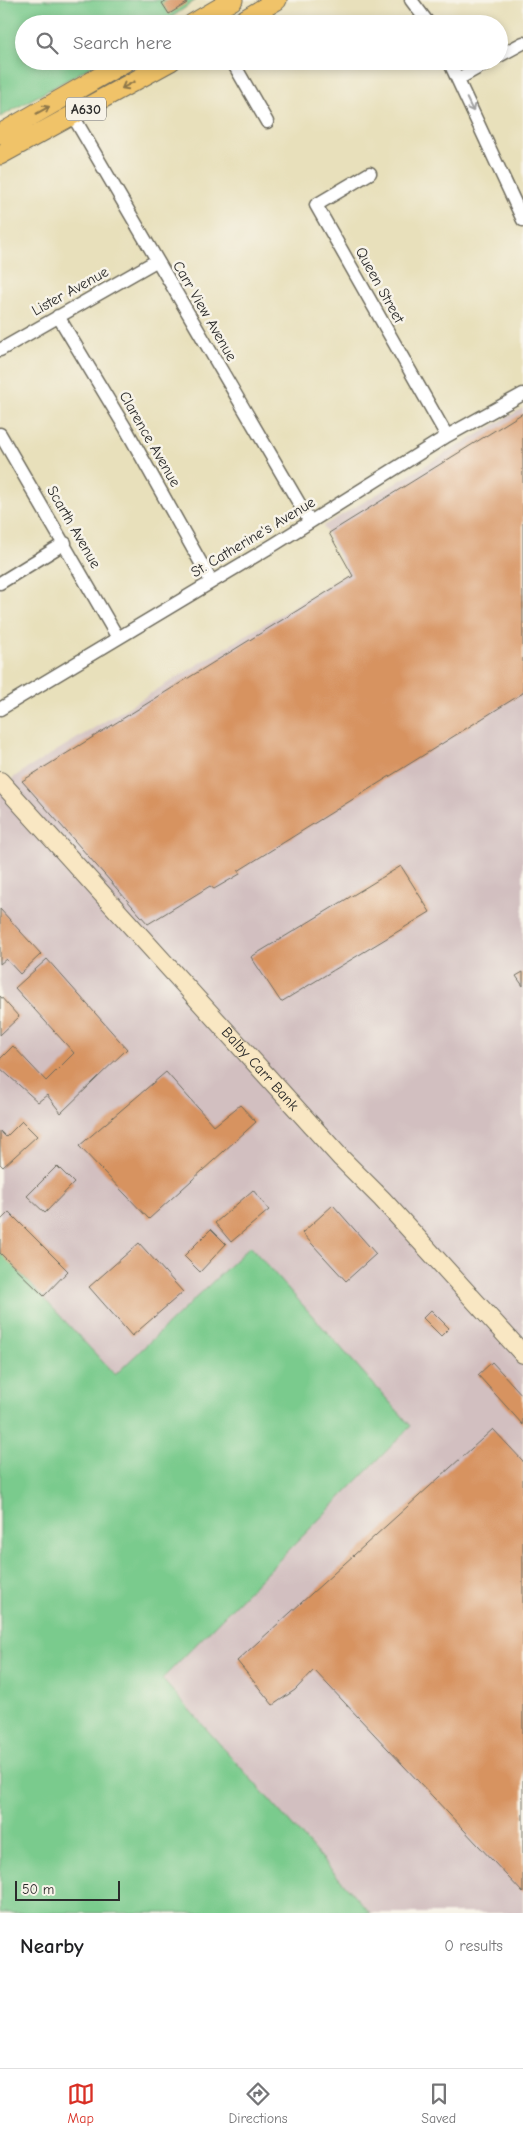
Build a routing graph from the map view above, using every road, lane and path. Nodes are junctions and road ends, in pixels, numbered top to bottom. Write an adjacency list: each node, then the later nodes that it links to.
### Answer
1 (233, 0): 4 (main road)
2 (278, 0): 5 (main road)
3 (411, 0): 6 (street)
4 (207, 15)
5 (252, 15)
6 (422, 15)
7 (523, 43): 8 (street)
8 (508, 51)
9 (112, 70): 17 (main road, A630, one-way to 9)
10 (155, 70): 15 (main road, A630, one-way to 15)
11 (237, 70): 16 (street)
12 (454, 70): 14 (street)
13 (473, 70): 14 (street)
14 (458, 78): 20 (street, one-way to 20)
15 (73, 116): 18 (main road, A630); 21 (street, Carr View Avenue)
16 (267, 122)
17 (0, 134)
18 (0, 155)
19 (370, 173): 26 (street, Queen Street)
20 (523, 220)
21 (156, 261): 22 (street, Lister Avenue); 27 (street, Carr View Avenue)
22 (58, 316): 23 (street, Lister Avenue); 29 (street, Clarence Avenue)
23 (0, 350)
24 (523, 394): 26 (street, St. Catherine's Avenue)
25 (0, 434): 28 (street, Scarth Avenue)
26 (447, 436): 27 (street, St. Catherine's Avenue)
27 (310, 522): 29 (street, St. Catherine's Avenue)
28 (65, 543): 30 (street); 31 (street, Scarth Avenue)
29 (211, 581): 31 (street, St. Catherine's Avenue)
30 (0, 583)
31 (118, 638): 32 (street, St. Catherine's Avenue)
32 (0, 709)
33 (0, 781): 34 (street, Balby Carr Bank)
34 (523, 1354)

